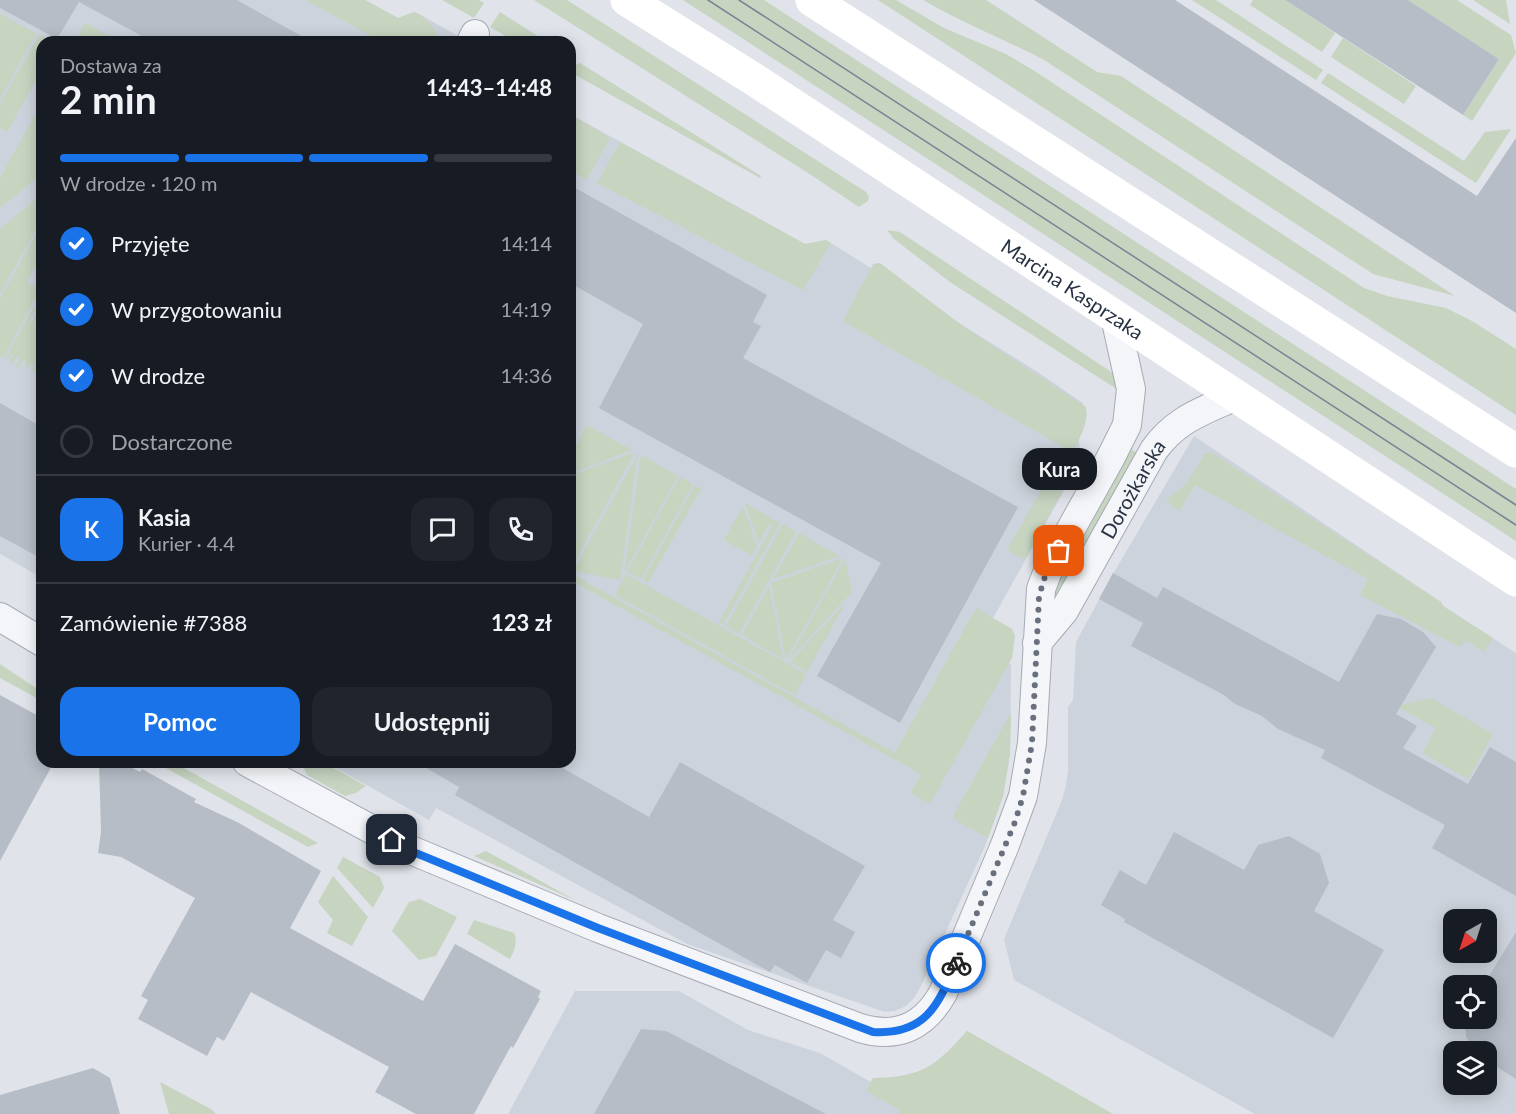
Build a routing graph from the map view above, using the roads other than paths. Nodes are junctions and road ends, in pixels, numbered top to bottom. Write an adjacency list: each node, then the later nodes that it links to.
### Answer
1 (627, 0): 3 (main road, Marcina Kasprzaka)
2 (812, 0): 5 (main road)
3 (1115, 316): 4 (main road, Marcina Kasprzaka); 9 (street, Dorożkarska)
4 (1236, 396): 6 (main road, Marcina Kasprzaka); 9 (street, Dorożkarska)
5 (1516, 451)
6 (1516, 580)
7 (0, 617): 8 (street)
8 (36, 638)
9 (1037, 644): 10 (street, Dorożkarska)
10 (258, 768)

